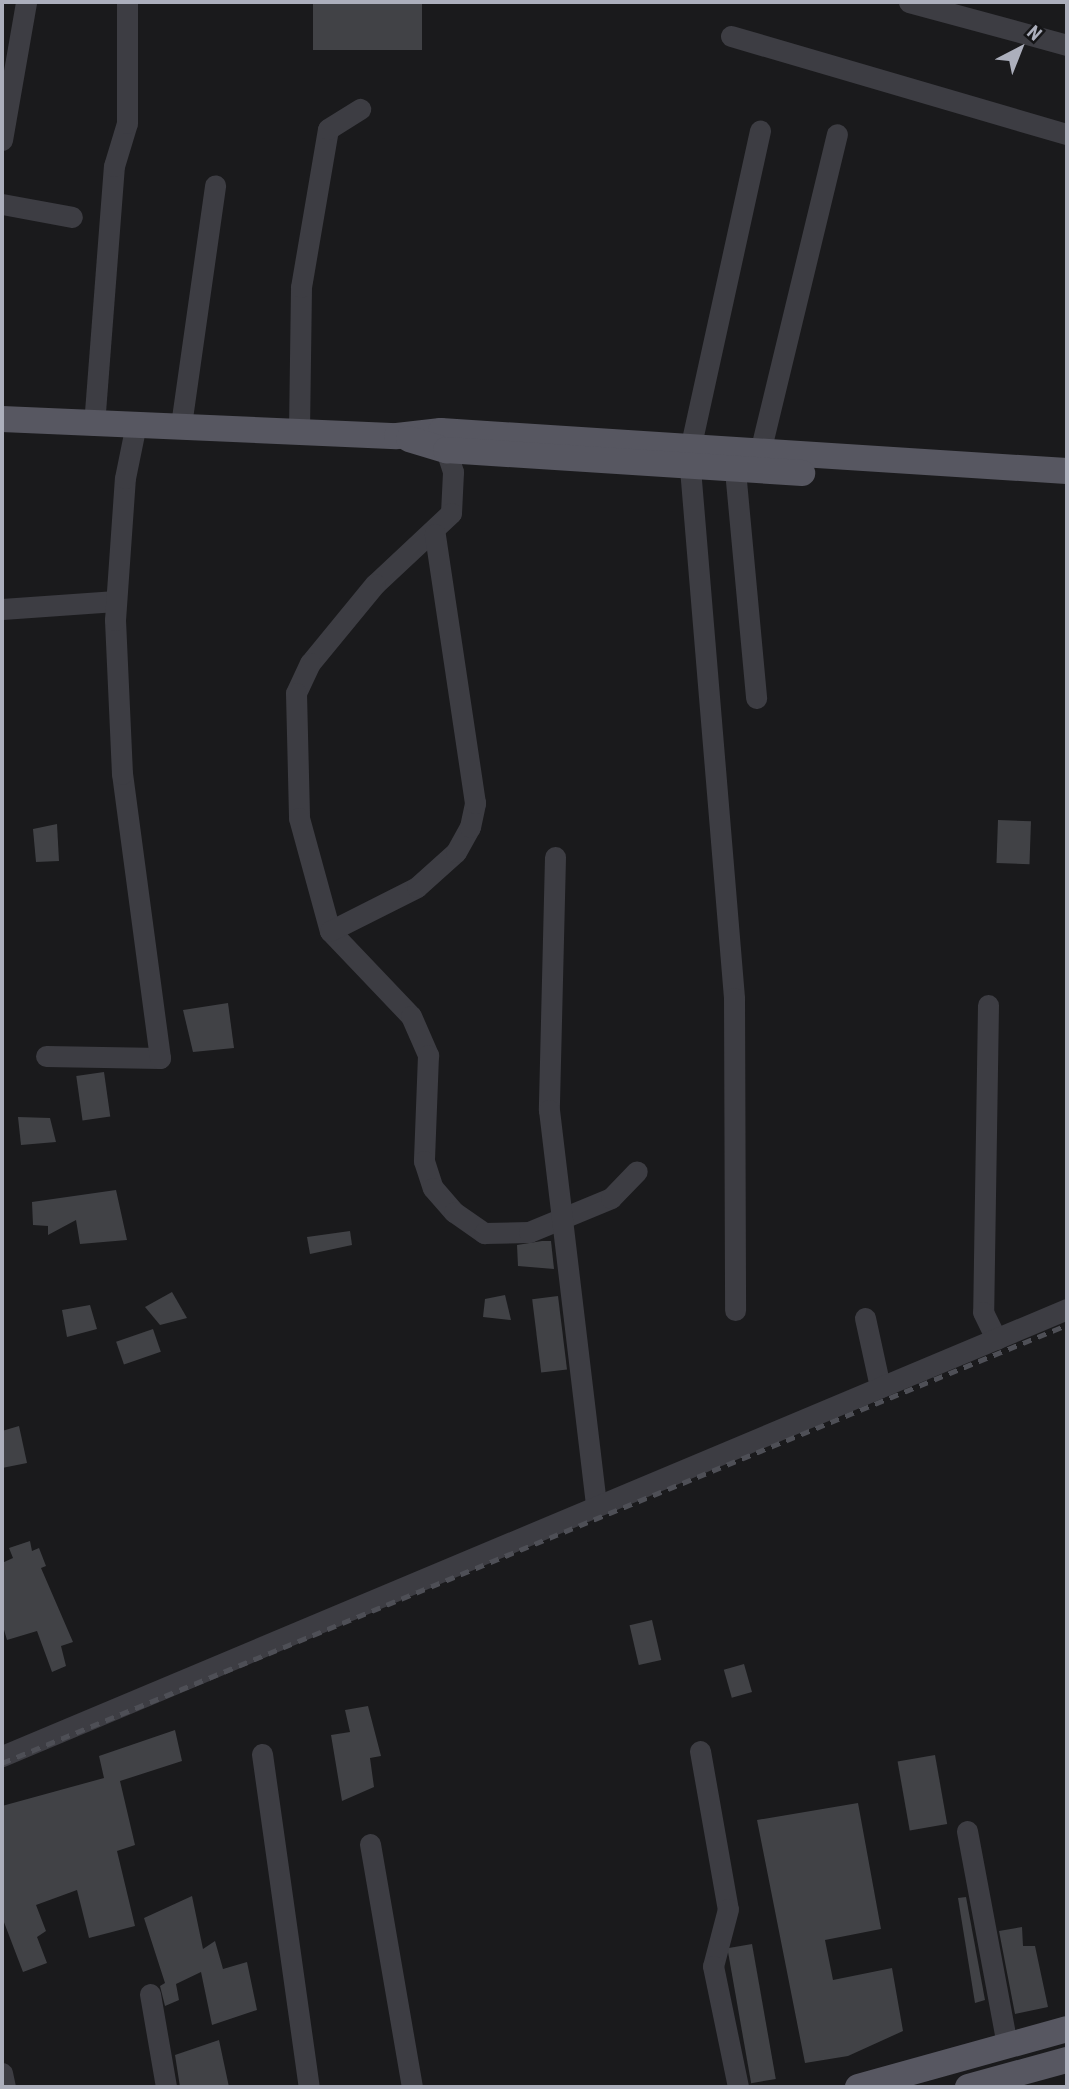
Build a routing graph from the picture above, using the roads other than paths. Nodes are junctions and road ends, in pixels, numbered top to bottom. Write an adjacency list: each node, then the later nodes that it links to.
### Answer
1 (26, 2): 10 (street)
2 (127, 2): 16 (street)
3 (909, 2): 5 (street)
4 (731, 36): 9 (street)
5 (1067, 46)
6 (360, 109): 18 (street)
7 (760, 131): 22 (street)
8 (837, 134): 21 (street)
9 (1067, 134)
10 (2, 139)
11 (215, 185): 17 (street)
12 (2, 204): 13 (street)
13 (72, 217)
14 (2, 419): 16 (main road)
15 (136, 424): 16 (main road); 17 (main road); 27 (street)
16 (94, 425)
17 (181, 425): 18 (main road)
18 (299, 430): 19 (main road)
19 (397, 436): 20 (main road); 22 (main road)
20 (446, 450): 22 (main road); 26 (street)
21 (760, 452): 22 (main road); 24 (main road)
22 (690, 458): 23 (main road); 37 (street)
23 (735, 470): 25 (main road); 29 (street)
24 (1067, 471)
25 (1067, 488)
26 (435, 534): 31 (street); 31 (street)
27 (116, 601): 28 (street); 33 (street)
28 (2, 609)
29 (757, 698)
30 (555, 857): 35 (street)
31 (330, 931): 35 (street)
32 (988, 1005): 39 (street)
33 (46, 1056)
34 (637, 1171): 35 (street)
35 (562, 1215): 41 (street)
36 (1067, 1309): 39 (street)
37 (735, 1310)
38 (865, 1318): 40 (street)
39 (996, 1339): 40 (street)
40 (880, 1387): 41 (street)
41 (596, 1503): 44 (street)
42 (700, 1751): 56 (street)
43 (262, 1754): 54 (street)
44 (2, 1756)
45 (967, 1831): 49 (street)
46 (370, 1844): 55 (street)
47 (150, 1994): 53 (street)
48 (1067, 2029): 49 (main road)
49 (1007, 2044): 57 (main road)
50 (1067, 2060): 58 (main road)
51 (2, 2073): 52 (street)
52 (5, 2087)
53 (166, 2087)
54 (309, 2087)
55 (412, 2087)
56 (738, 2087)
57 (858, 2087)
58 (968, 2087)

